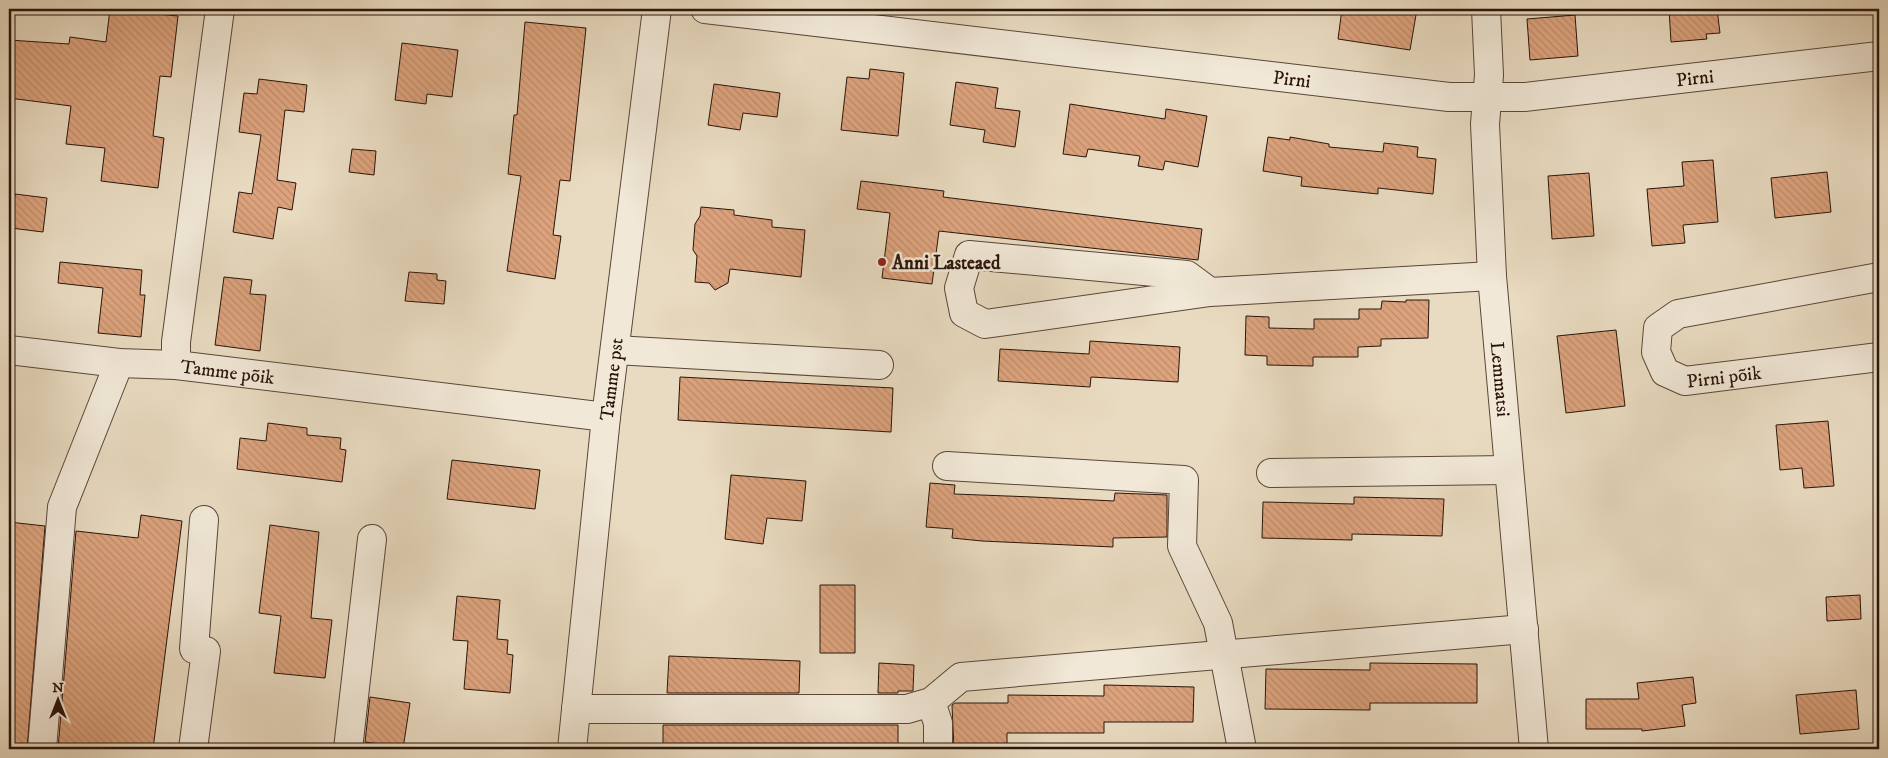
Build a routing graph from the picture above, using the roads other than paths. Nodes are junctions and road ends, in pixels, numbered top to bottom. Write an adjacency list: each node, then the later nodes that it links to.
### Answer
1 (220, 9): 14 (street, Tamme põik)
2 (657, 9): 11 (street, Tamme pst)
3 (705, 9): 6 (street, Pirni)
4 (1486, 9): 6 (street, Lemmatsi)
5 (1879, 56): 6 (street, Pirni)
6 (1488, 97): 7 (street, Lemmatsi)
7 (1492, 276): 9 (street); 18 (street, Lemmatsi)
8 (1879, 277): 12 (street, Pirni põik)
9 (1210, 292): 9 (street)
10 (9, 350): 13 (street)
11 (615, 350): 15 (street); 16 (street, Tamme pst)
12 (1879, 357)
13 (120, 363): 14 (street); 26 (street)
14 (176, 364): 16 (street, Tamme põik)
15 (879, 366)
16 (606, 417): 25 (street, Tamme pst)
17 (948, 466): 23 (street)
18 (1509, 470): 19 (street); 22 (street, Lemmatsi)
19 (1272, 473)
20 (204, 520): 27 (street)
21 (372, 539): 28 (street)
22 (1524, 629): 23 (street); 32 (street, Lemmatsi)
23 (1224, 655): 24 (street); 31 (street)
24 (931, 702): 25 (street); 30 (street)
25 (576, 710): 29 (street, Tamme pst)
26 (42, 749)
27 (193, 749)
28 (348, 749)
29 (572, 749)
30 (938, 749)
31 (1242, 749)
32 (1534, 749)

